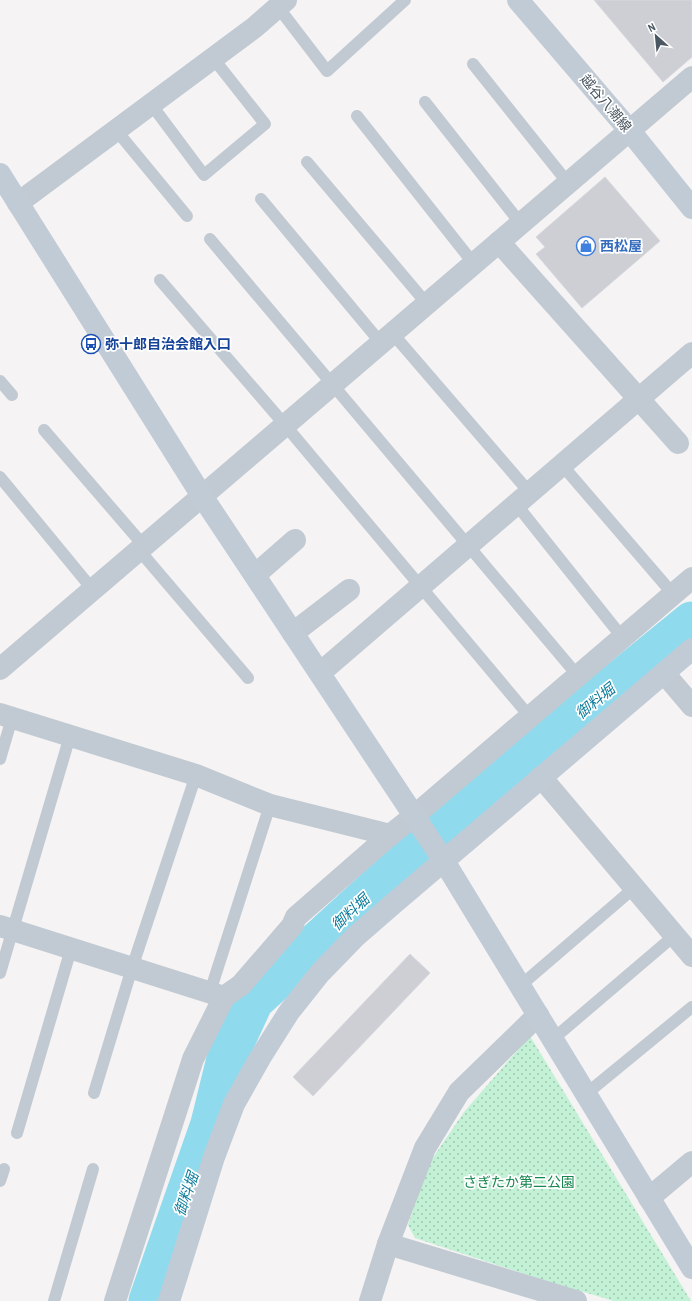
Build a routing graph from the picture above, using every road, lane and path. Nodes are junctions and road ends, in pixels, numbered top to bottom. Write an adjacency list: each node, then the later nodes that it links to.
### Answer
1 (405, 0): 3 (lane)
2 (518, 0): 11 (street, 越谷八潮線)
3 (282, 4): 4 (street)
4 (213, 58): 8 (street); 8 (lane)
5 (472, 64): 14 (lane)
6 (692, 77): 11 (street)
7 (425, 102): 19 (lane)
8 (151, 104): 10 (street)
9 (357, 116): 22 (lane)
10 (116, 130): 16 (street); 18 (lane)
11 (630, 131): 14 (street); 17 (street, 越谷八潮線)
12 (307, 162): 24 (lane)
13 (0, 174): 16 (street)
14 (568, 183): 19 (street)
15 (261, 199): 25 (lane)
16 (18, 203): 36 (street)
17 (692, 208)
18 (187, 216)
19 (521, 224): 21 (street)
20 (210, 239): 28 (lane)
21 (499, 242): 22 (street); 30 (street)
22 (474, 264): 24 (street)
23 (160, 280): 31 (lane)
24 (427, 304): 25 (street)
25 (387, 338): 28 (street); 37 (lane)
26 (692, 353): 30 (street)
27 (0, 381): 29 (lane)
28 (332, 385): 31 (street); 39 (lane)
29 (12, 395)
30 (639, 399): 33 (street); 34 (street)
31 (285, 426): 36 (street); 43 (lane)
32 (44, 430): 40 (lane)
33 (678, 443)
34 (562, 465): 37 (street); 46 (lane)
35 (0, 477): 44 (lane)
36 (202, 496): 40 (street); 41 (street)
37 (523, 498): 39 (street); 48 (lane)
38 (295, 540): 41 (street)
39 (468, 546): 43 (street); 53 (lane)
40 (142, 548): 44 (street); 54 (lane)
41 (254, 575): 47 (street)
42 (692, 578): 46 (street)
43 (421, 587): 51 (street); 57 (lane)
44 (93, 590): 50 (street)
45 (349, 590): 47 (street)
46 (673, 594): 48 (street)
47 (293, 634): 51 (street)
48 (622, 637): 53 (street)
49 (692, 648): 52 (street)
50 (0, 669)
51 (320, 673): 63 (street)
52 (664, 673): 55 (street); 61 (street)
53 (578, 676): 57 (street)
54 (248, 678)
55 (692, 706)
56 (6, 716): 58 (street); 59 (lane)
57 (530, 717): 63 (street)
58 (70, 736): 60 (street); 67 (lane)
59 (0, 759)
60 (196, 775): 62 (street); 71 (lane)
61 (541, 777): 65 (street); 66 (street)
62 (270, 805): 64 (street); 74 (lane)
63 (417, 820): 64 (street); 65 (street)
64 (390, 835): 74 (street)
65 (440, 856): 73 (street); 90 (street)
66 (634, 888): 68 (street); 73 (lane)
67 (6, 928): 69 (street); 72 (lane)
68 (674, 934): 70 (street); 77 (lane)
69 (72, 949): 71 (street); 80 (lane)
70 (692, 956)
71 (132, 968): 74 (street); 78 (lane)
72 (0, 972)
73 (520, 986): 76 (street)
74 (217, 994): 89 (street)
75 (692, 1007): 79 (lane)
76 (538, 1014): 77 (street); 86 (street)
77 (552, 1039): 79 (street)
78 (94, 1093)
79 (586, 1094): 85 (street)
80 (18, 1133)
81 (692, 1162): 85 (street)
82 (4, 1169): 84 (lane)
83 (93, 1169): 88 (lane)
84 (0, 1182)
85 (649, 1198): 87 (street)
86 (388, 1244): 91 (street); 92 (street)
87 (692, 1268)
88 (54, 1301)
89 (115, 1301)
90 (169, 1301)
91 (370, 1301)
92 (576, 1301)

